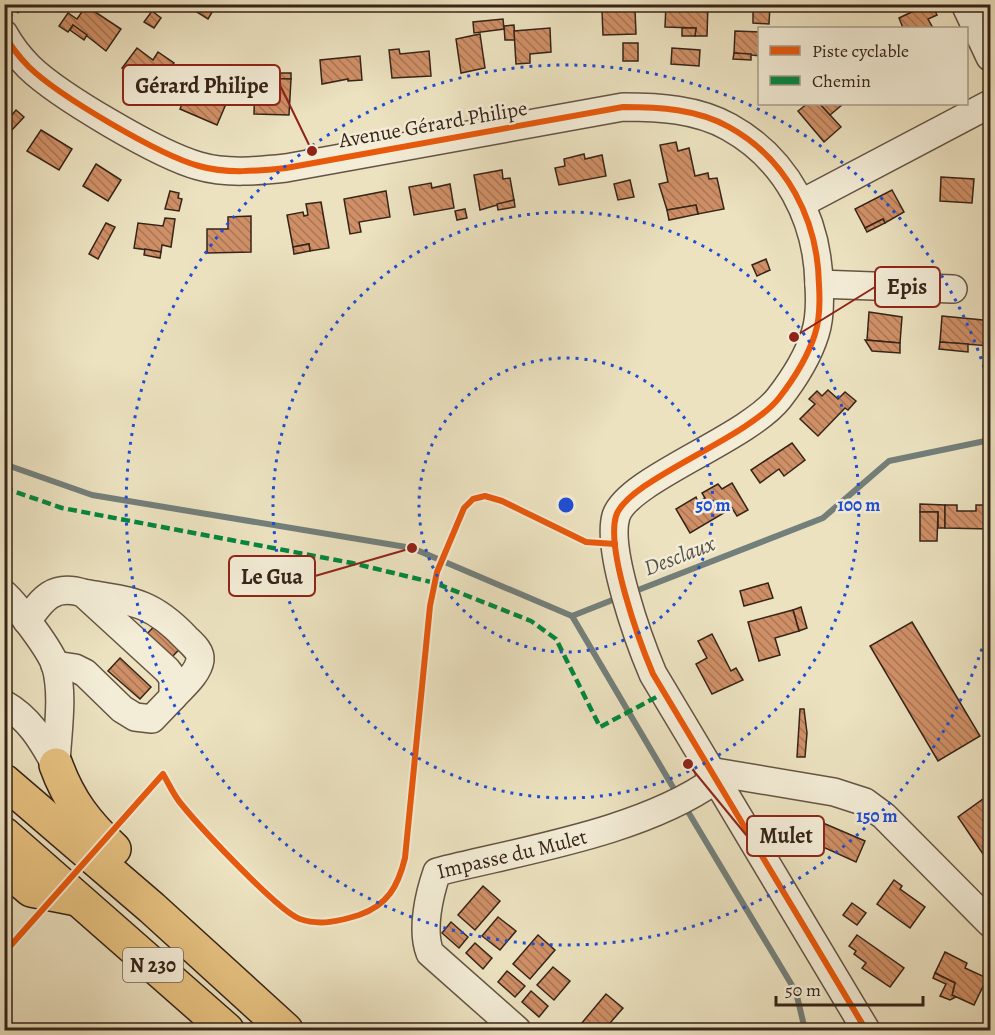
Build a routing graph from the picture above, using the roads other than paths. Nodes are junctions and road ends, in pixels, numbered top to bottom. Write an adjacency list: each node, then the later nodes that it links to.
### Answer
1 (964, 4): 3 (street)
2 (4, 34): 5 (street, Avenue Gérard Philipe)
3 (990, 57)
4 (990, 104): 5 (street)
5 (802, 203): 6 (street, Avenue Gérard Philipe)
6 (819, 284): 7 (street); 15 (street, Avenue Gérard Philipe)
7 (953, 290)
8 (83, 593): 10 (street); 12 (street); 12 (street)
9 (4, 594): 10 (street)
10 (27, 621): 11 (street)
11 (56, 665): 12 (street); 14 (street)
12 (173, 697)
13 (8, 703): 14 (street)
14 (56, 765): 20 (highway)
15 (712, 775): 21 (street); 24 (street, Impasse du Mulet); 25 (street, Avenue Gérard Philipe)
16 (4, 781): 20 (highway, N 230)
17 (4, 834): 19 (highway, N 230)
18 (4, 867): 19 (highway)
19 (79, 899): 22 (highway, N 230)
20 (152, 908): 23 (highway, N 230)
21 (990, 923)
22 (227, 1030)
23 (286, 1030)
24 (517, 1030)
25 (866, 1030)

